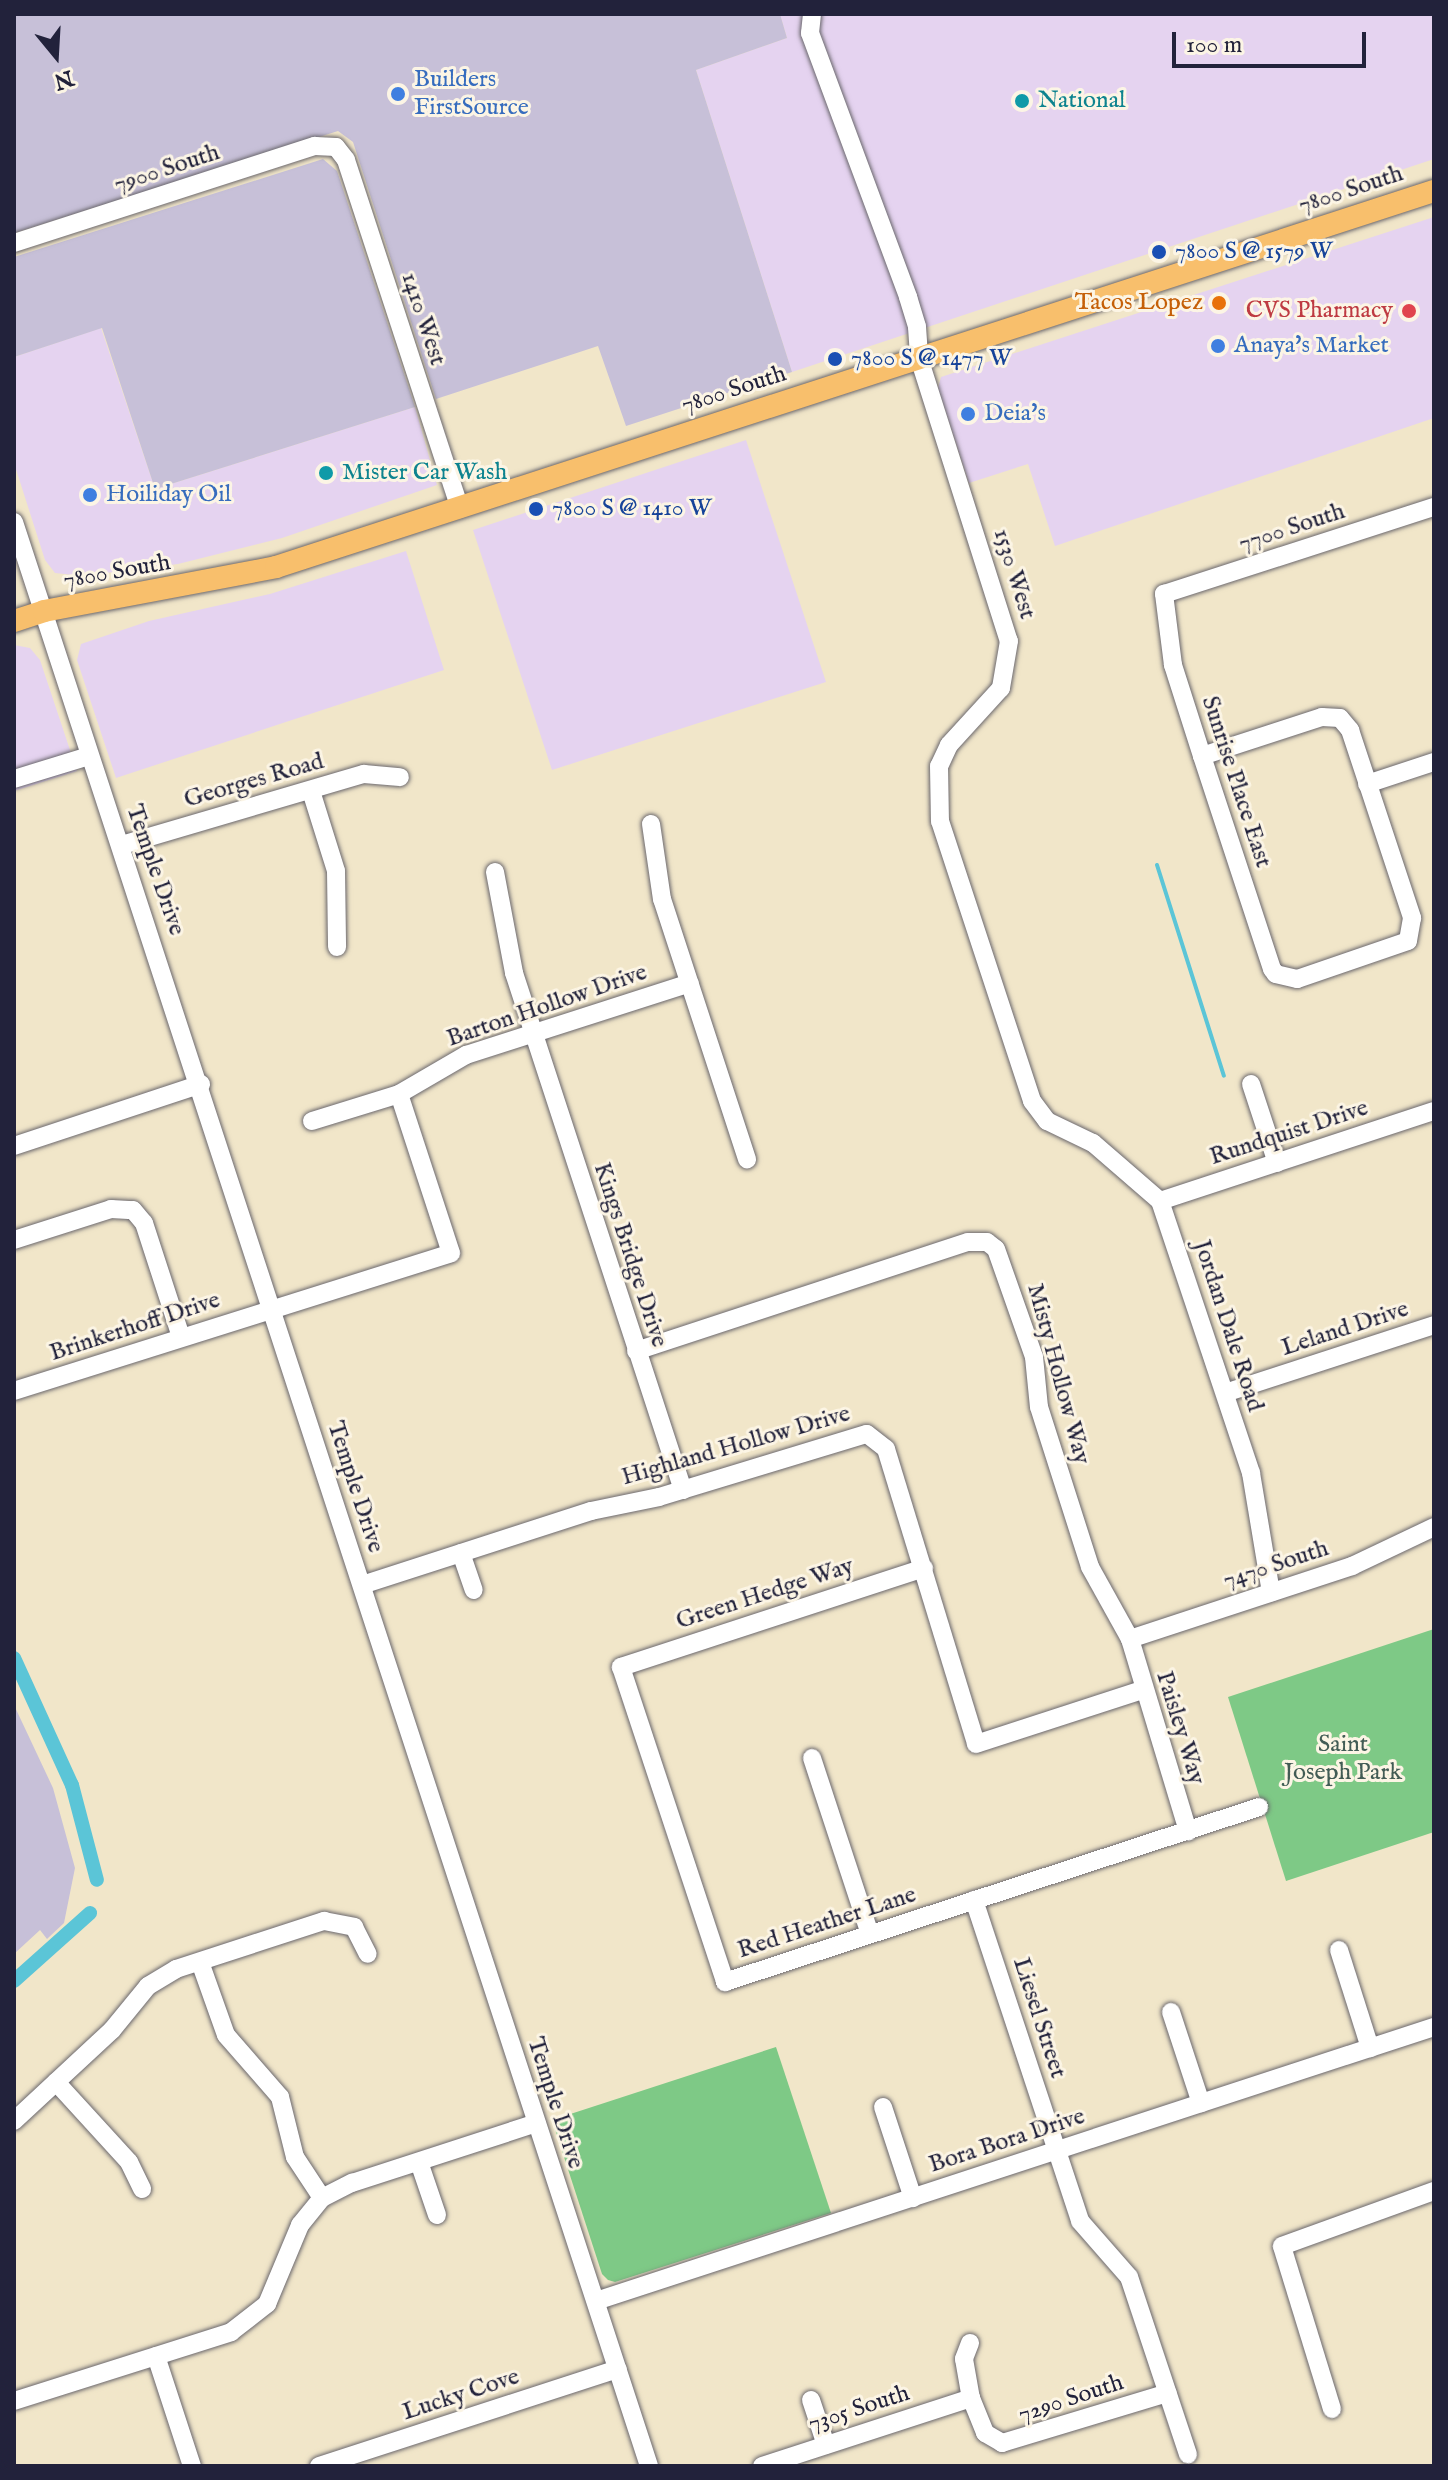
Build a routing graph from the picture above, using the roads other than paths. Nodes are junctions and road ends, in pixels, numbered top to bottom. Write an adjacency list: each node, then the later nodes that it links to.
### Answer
1 (812, 14): 5 (street, 1530 West)
2 (336, 147): 4 (street, 7900 South); 7 (street, 1410 West)
3 (1434, 191): 5 (main road, 7800 South)
4 (14, 243)
5 (919, 358): 7 (main road, 7800 South); 34 (street, 1530 West)
6 (1434, 507): 9 (street, 7700 South)
7 (460, 509): 11 (main road, 7800 South)
8 (14, 522): 11 (street, Temple Drive)
9 (1164, 594): 14 (street, Sunrise Place East)
10 (14, 601): 11 (main road, 7800 South)
11 (44, 611): 12 (main road, 7800 South); 13 (street, Temple Drive)
12 (14, 621)
13 (89, 756): 17 (street); 21 (street, Temple Drive)
14 (1202, 756): 18 (street); 18 (street, Sunrise Place East)
15 (1434, 762): 18 (street)
16 (400, 777): 19 (street, Georges Road)
17 (14, 779)
18 (1367, 784)
19 (311, 791): 21 (street, Georges Road); 23 (street)
20 (651, 824): 24 (street)
21 (122, 845): 26 (street, Temple Drive)
22 (495, 872): 25 (street, Kings Bridge Drive)
23 (337, 947)
24 (690, 983): 25 (street, Barton Hollow Drive); 32 (street)
25 (533, 1034): 28 (street, Barton Hollow Drive); 39 (street, Kings Bridge Drive)
26 (201, 1084): 31 (street); 36 (street, Temple Drive)
27 (1251, 1084): 33 (street)
28 (399, 1094): 30 (street, Barton Hollow Drive); 36 (street)
29 (1434, 1111): 33 (street, Rundquist Drive)
30 (312, 1121)
31 (14, 1146)
32 (747, 1159)
33 (1277, 1163): 34 (street, Rundquist Drive)
34 (1160, 1201): 41 (street, Jordan Dale Road)
35 (14, 1240): 38 (street)
36 (271, 1310): 38 (street, Brinkerhoff Drive); 46 (street, Temple Drive)
37 (1434, 1325): 41 (street, Leland Drive)
38 (181, 1337): 40 (street, Brinkerhoff Drive)
39 (636, 1351): 42 (street, Kings Bridge Drive); 49 (street, Misty Hollow Way)
40 (14, 1391)
41 (1225, 1393): 48 (street, Jordan Dale Road)
42 (683, 1490): 44 (street, Highland Hollow Drive); 45 (street, Highland Hollow Drive)
43 (1434, 1527): 48 (street, 7470 South)
44 (461, 1553): 46 (street, Highland Hollow Drive); 47 (street)
45 (924, 1568): 50 (street, Green Hedge Way); 51 (street, Highland Hollow Drive)
46 (362, 1585): 67 (street, Temple Drive)
47 (474, 1590)
48 (1271, 1592): 49 (street, 7470 South)
49 (1130, 1639): 51 (street, Paisley Way)
50 (621, 1667): 56 (street, Red Heather Lane)
51 (1142, 1690): 54 (street, Paisley Way)
52 (812, 1758): 56 (street)
53 (1259, 1807): 54 (street, Red Heather Lane)
54 (1188, 1831): 55 (street, Red Heather Lane)
55 (974, 1900): 56 (street, Red Heather Lane); 68 (street, Liesel Street)
56 (870, 1934)
57 (1339, 1950): 62 (street)
58 (368, 1954): 59 (street)
59 (200, 1962): 63 (street); 72 (street)
60 (1171, 2012): 64 (street)
61 (1434, 2027): 62 (street, Bora Bora Drive)
62 (1370, 2048): 64 (street, Bora Bora Drive)
63 (56, 2082): 66 (street); 70 (street)
64 (1201, 2103): 68 (street, Bora Bora Drive)
65 (883, 2107): 73 (street)
66 (14, 2121)
67 (537, 2123): 69 (street); 75 (street, Temple Drive)
68 (1057, 2150): 73 (street, Bora Bora Drive); 79 (street, Liesel Street)
69 (419, 2162): 72 (street); 74 (street)
70 (142, 2189)
71 (1434, 2191): 83 (street)
72 (322, 2198): 77 (street)
73 (913, 2198): 75 (street, Bora Bora Drive)
74 (437, 2215)
75 (596, 2301): 78 (street, Temple Drive)
76 (970, 2343): 80 (street)
77 (156, 2356): 82 (street); 86 (street)
78 (618, 2369): 87 (street, Lucky Cove); 88 (street, Temple Drive)
79 (1168, 2393): 80 (street, 7290 South); 85 (street, Liesel Street)
80 (971, 2398): 84 (street, 7305 South)
81 (811, 2400): 84 (street)
82 (14, 2401)
83 (1332, 2409)
84 (826, 2445): 89 (street, 7305 South)
85 (1188, 2454)
86 (192, 2466)
87 (319, 2466)
88 (649, 2466)
89 (762, 2466)

